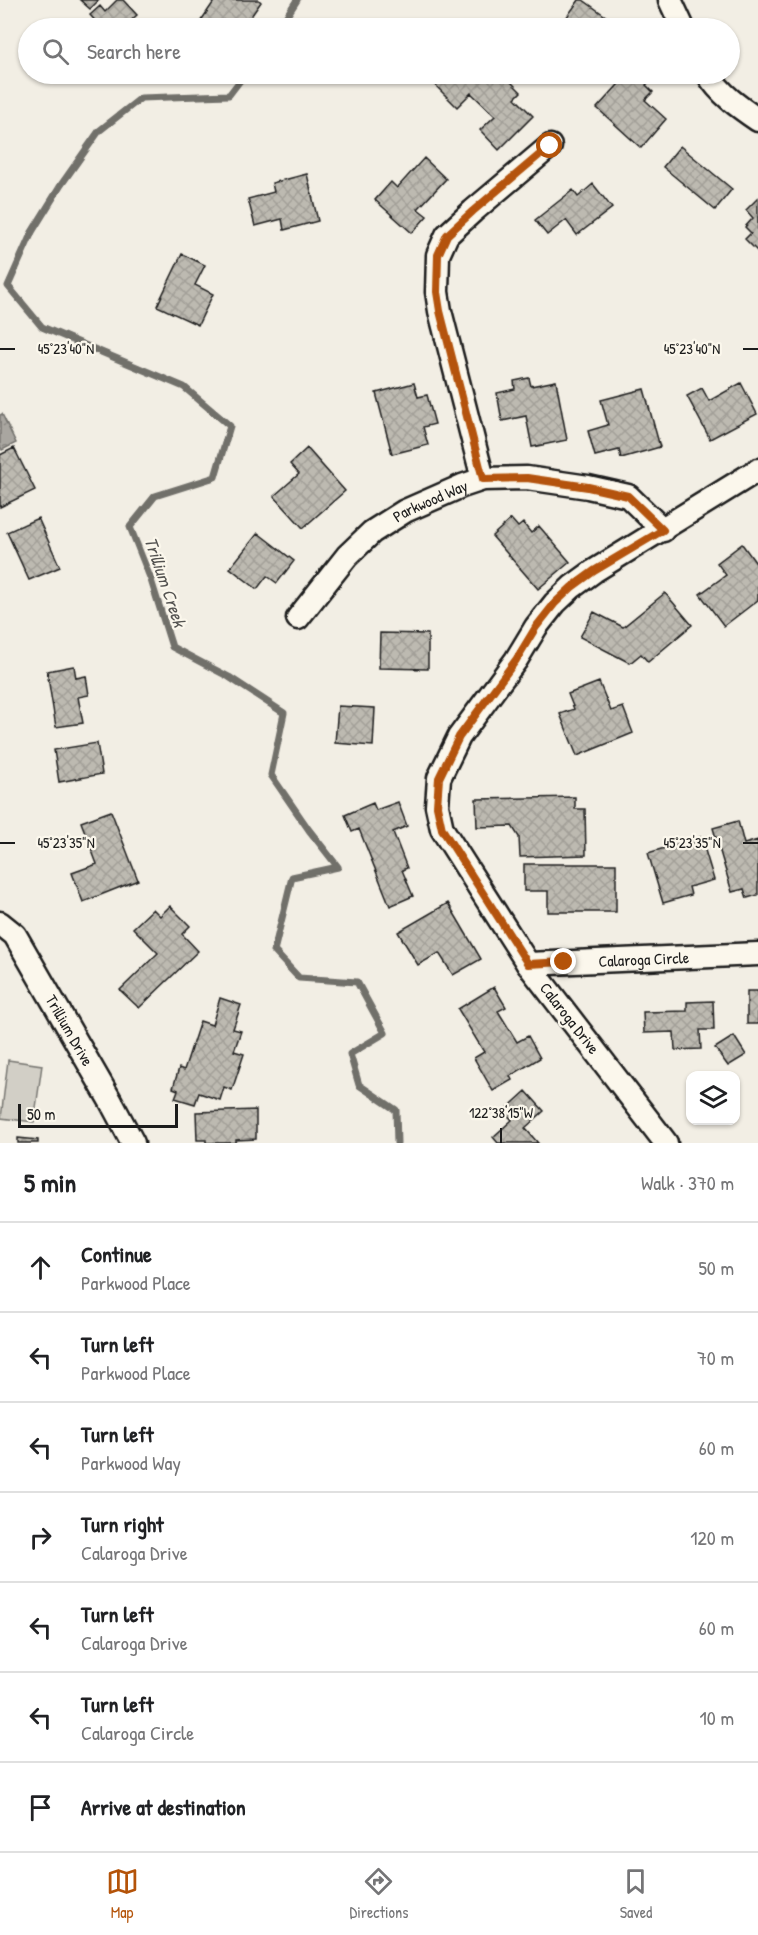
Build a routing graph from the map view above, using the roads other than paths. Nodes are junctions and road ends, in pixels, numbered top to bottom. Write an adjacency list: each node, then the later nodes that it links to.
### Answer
1 (670, 0): 2 (street)
2 (678, 18)
3 (715, 84): 4 (street)
4 (758, 120)
5 (550, 146): 7 (street)
6 (758, 471): 8 (street, Calaroga Drive)
7 (483, 479): 8 (street, Parkwood Way); 9 (street, Parkwood Way)
8 (663, 530): 12 (street, Calaroga Drive)
9 (298, 618)
10 (0, 923): 13 (street, Trillium Drive)
11 (758, 954): 12 (street, Calaroga Circle)
12 (528, 964): 14 (street, Calaroga Drive)
13 (133, 1143)
14 (666, 1143)

